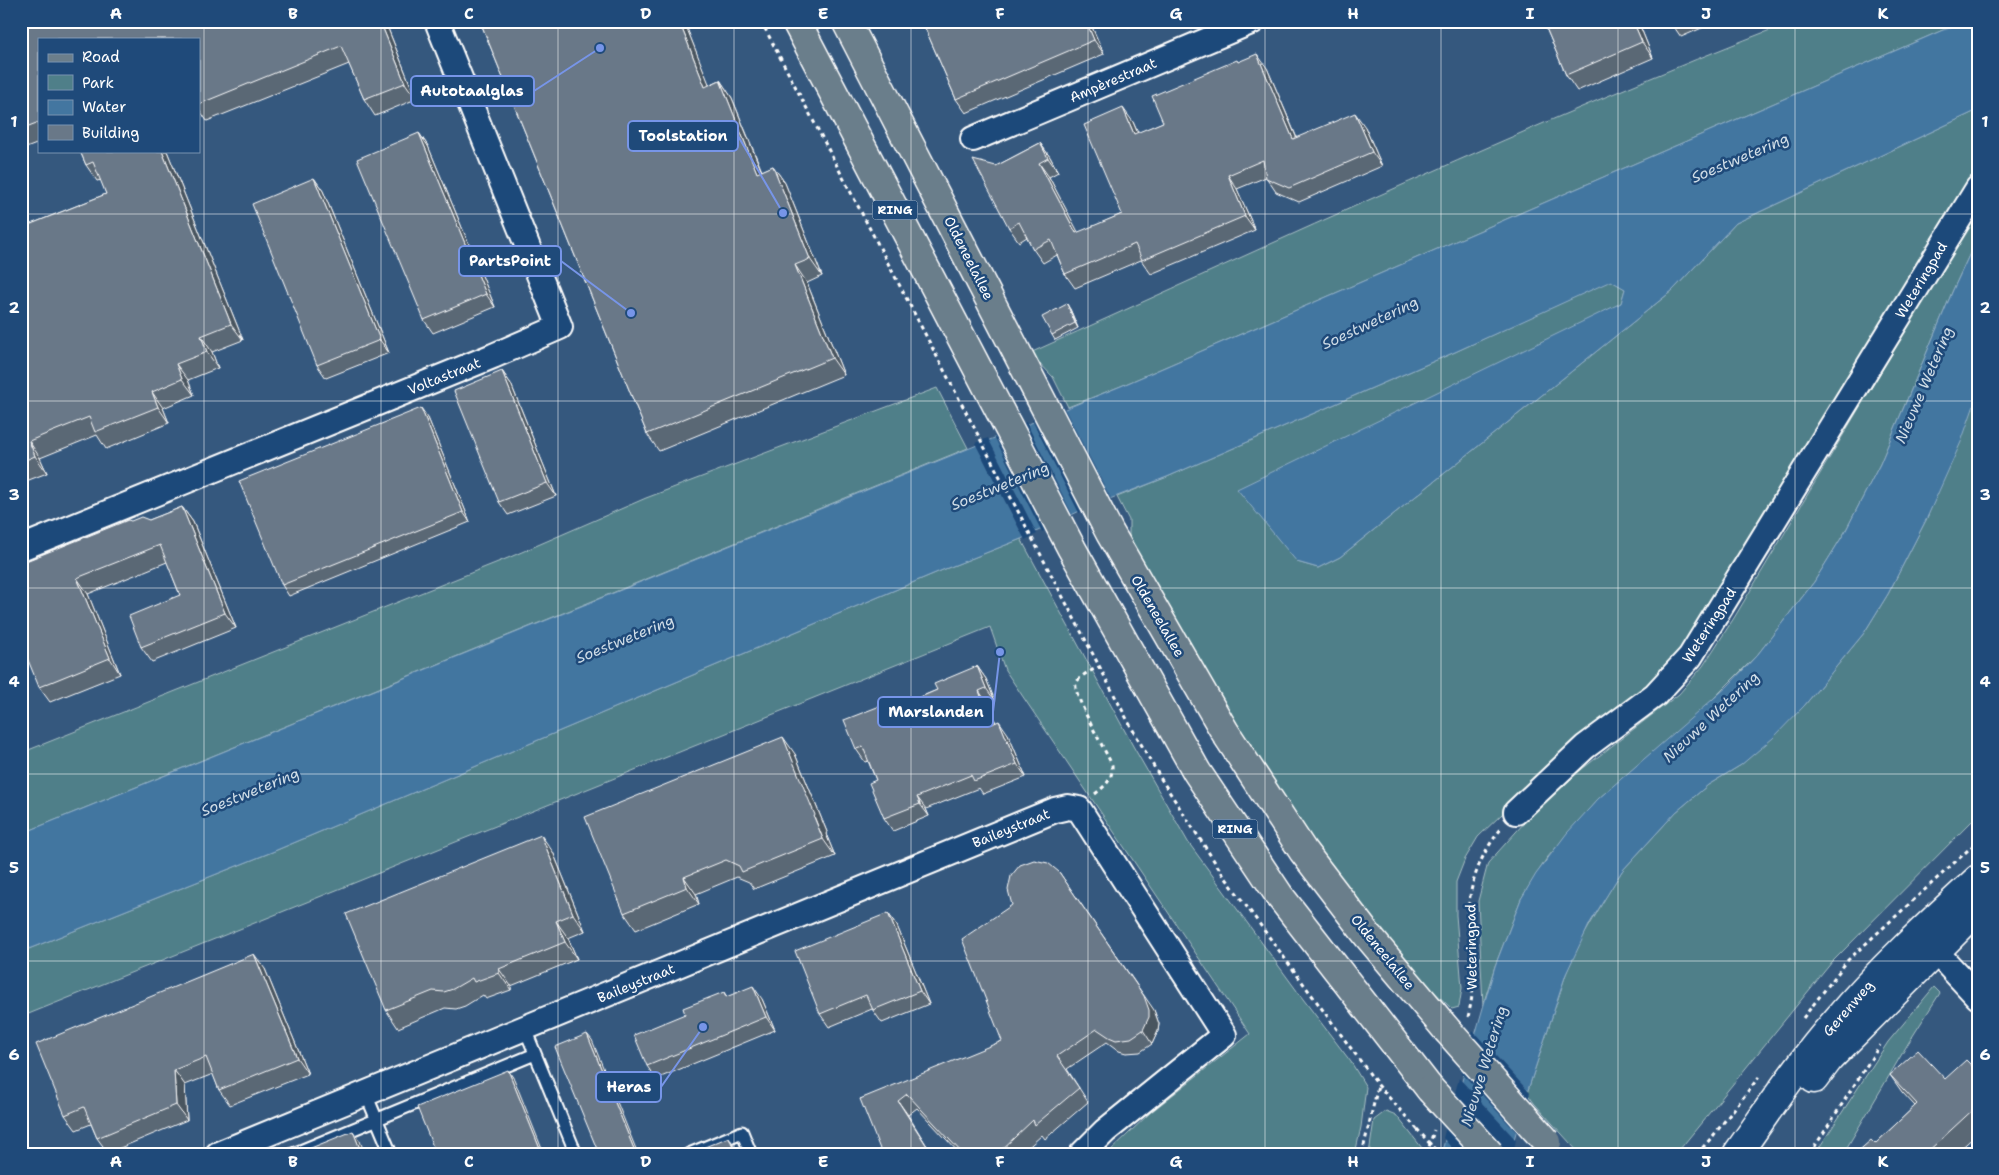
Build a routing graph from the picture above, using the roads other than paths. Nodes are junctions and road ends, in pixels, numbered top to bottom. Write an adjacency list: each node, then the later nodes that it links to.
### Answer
1 (437, 21): 7 (street, Voltastraat)
2 (796, 21): 25 (main road, RING, bridge)
3 (846, 21): 17 (main road, Oldeneelallee / RING, bridge)
4 (1254, 21): 5 (street, Ampèrestraat)
5 (973, 139)
6 (1978, 188): 8 (street, Weteringpad)
7 (21, 548)
8 (1516, 812)
9 (1978, 879): 11 (main road, Gerenweg)
10 (1978, 909): 11 (main road, Gerenweg)
11 (1934, 950): 12 (street); 26 (main road, Gerenweg); 27 (main road, Gerenweg)
12 (1978, 997)
13 (525, 1029): 14 (lane); 15 (street, Baileystraat); 24 (street, Baileystraat)
14 (535, 1054): 16 (lane); 21 (lane)
15 (366, 1094): 16 (lane); 18 (street, Baileystraat)
16 (377, 1120): 19 (lane); 20 (lane)
17 (1552, 1148)
18 (218, 1154)
19 (293, 1154)
20 (391, 1154)
21 (576, 1154)
22 (689, 1154): 23 (lane)
23 (751, 1154)
24 (1082, 1154)
25 (1490, 1154)
26 (1737, 1154)
27 (1761, 1154)

